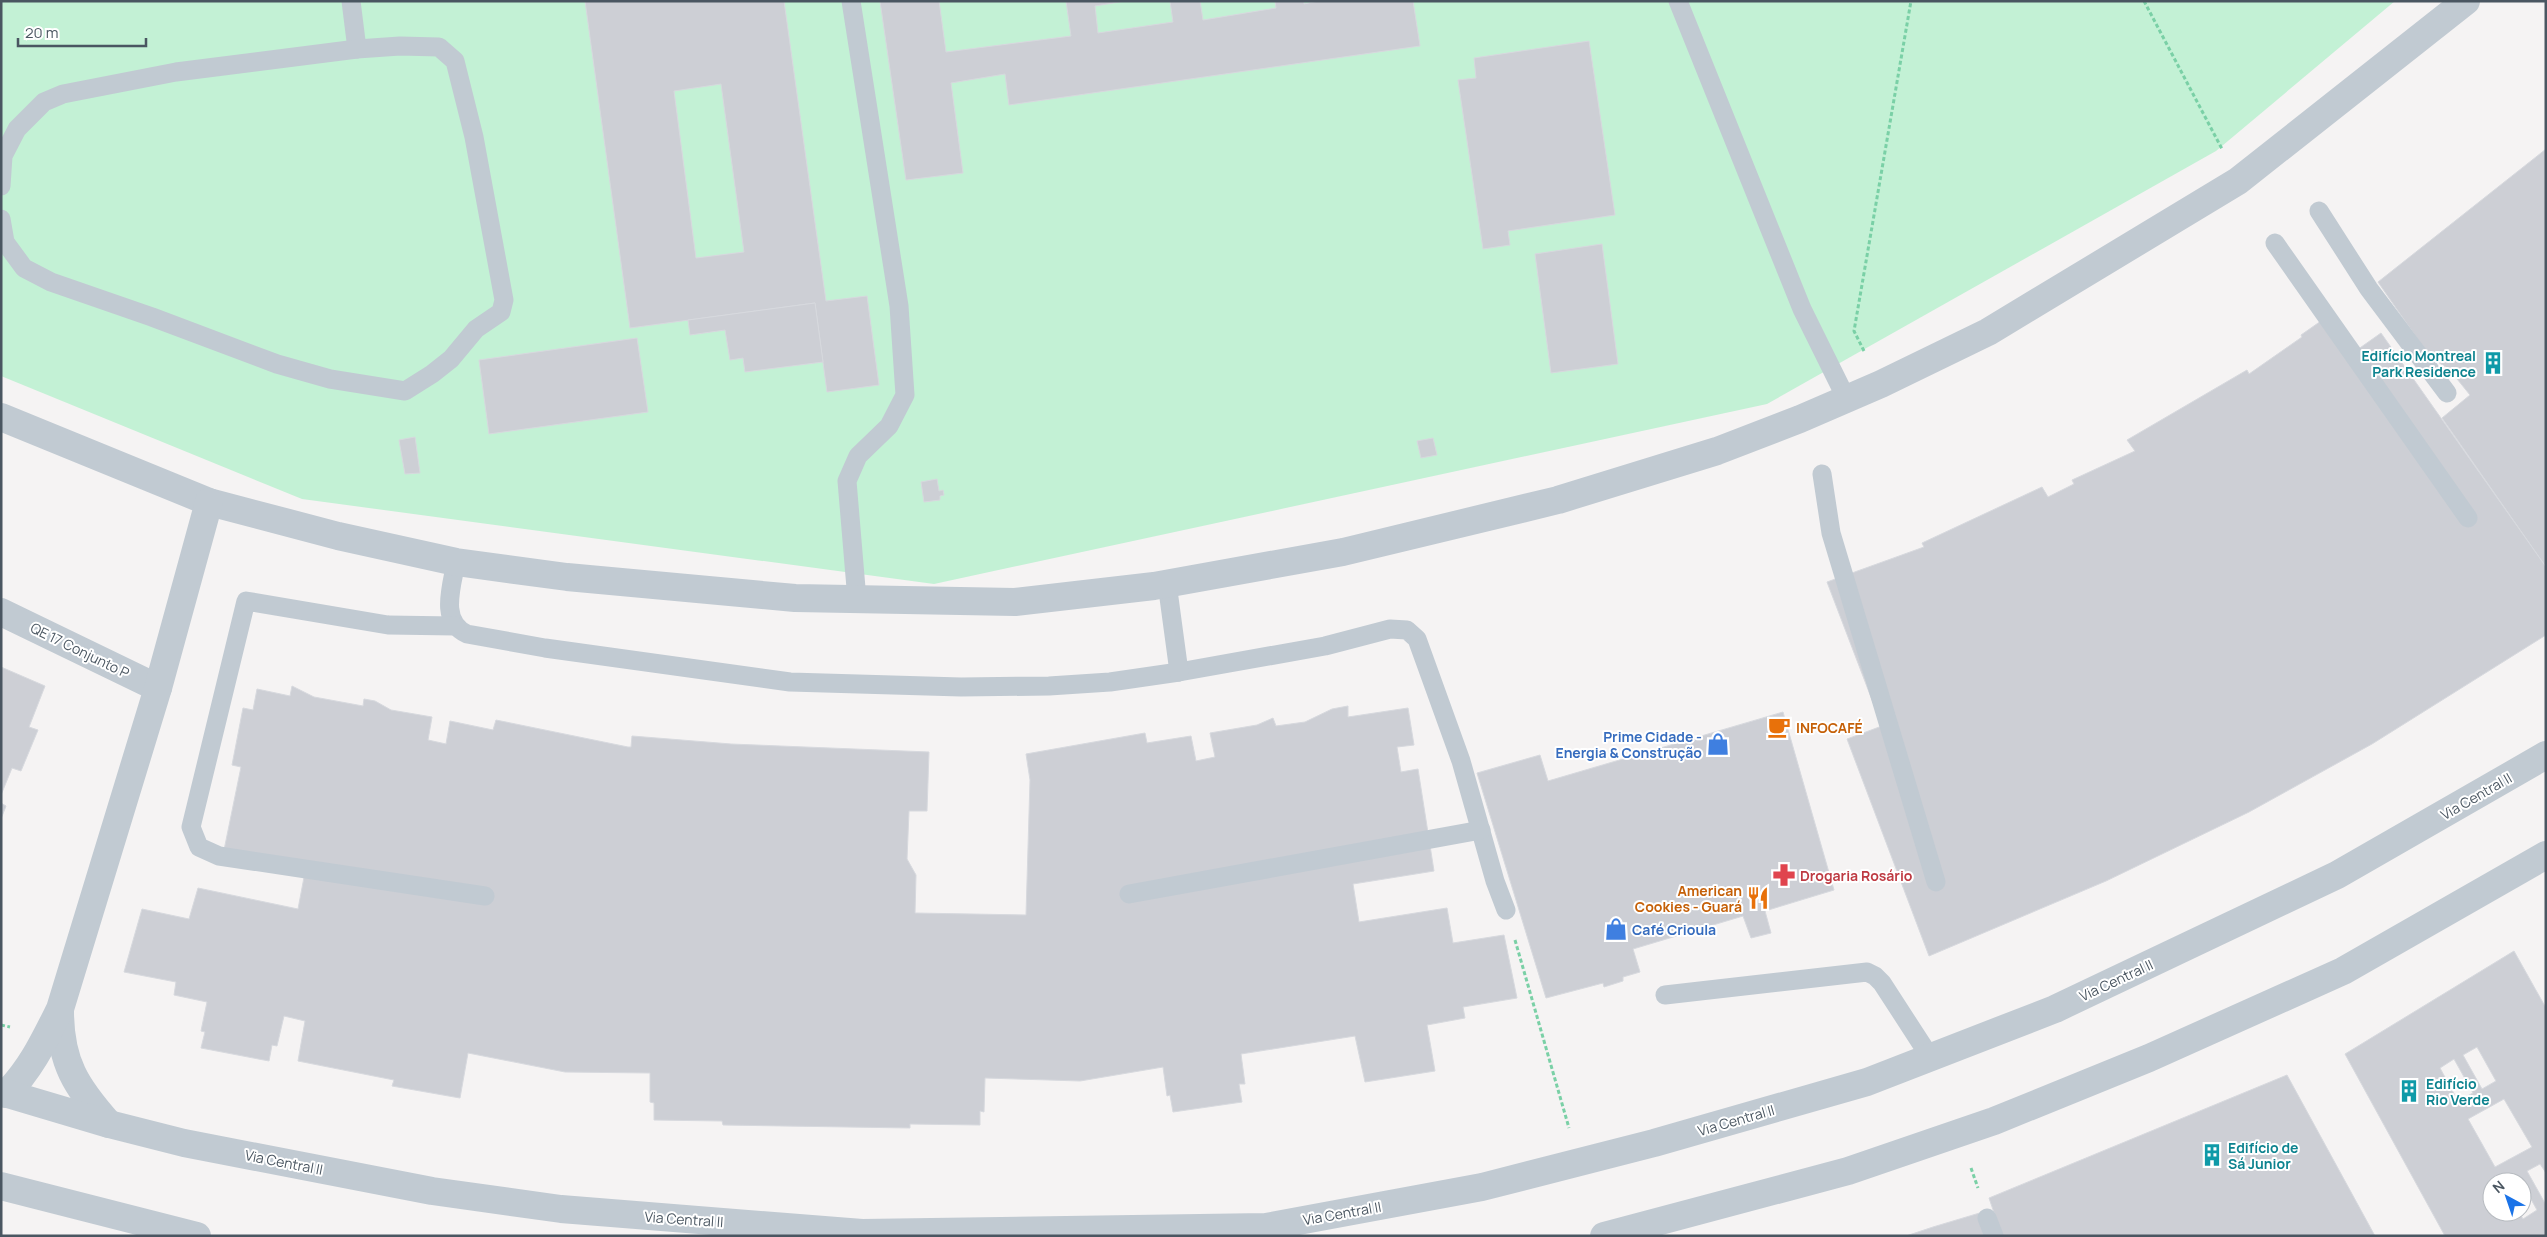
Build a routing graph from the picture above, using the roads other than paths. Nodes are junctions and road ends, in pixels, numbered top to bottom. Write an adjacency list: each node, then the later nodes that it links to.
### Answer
1 (351, 1): 5 (lane)
2 (851, 1): 18 (lane)
3 (1678, 1): 11 (lane)
4 (2466, 1): 11 (street)
5 (357, 49): 6 (lane); 8 (lane)
6 (1, 186)
7 (2319, 210): 10 (lane)
8 (1, 219)
9 (2275, 243): 15 (lane)
10 (2447, 393)
11 (1846, 398): 17 (street)
12 (1, 417): 14 (street)
13 (1822, 474): 26 (lane)
14 (209, 502): 16 (street); 22 (street)
15 (2468, 518)
16 (456, 562): 18 (street); 20 (lane)
17 (1167, 583): 18 (street); 21 (lane)
18 (857, 600)
19 (1, 612): 22 (street, QE 17 Conjunto P)
20 (455, 626): 21 (lane); 28 (lane)
21 (1179, 672): 24 (lane)
22 (158, 688): 31 (street)
23 (2546, 755): 32 (street, Via Central II)
24 (1481, 830): 27 (lane); 29 (lane)
25 (2546, 855): 39 (street)
26 (1936, 882)
27 (1129, 894)
28 (485, 896)
29 (1506, 910)
30 (1665, 996): 32 (lane)
31 (60, 1009): 33 (street); 34 (street)
32 (1930, 1057): 37 (street, Via Central II)
33 (3, 1093): 34 (street, Via Central II)
34 (109, 1124): 37 (street, Via Central II)
35 (1, 1186): 38 (street)
36 (1987, 1218): 40 (lane)
37 (1060, 1234)
38 (196, 1236)
39 (1604, 1236)
40 (1994, 1236)

